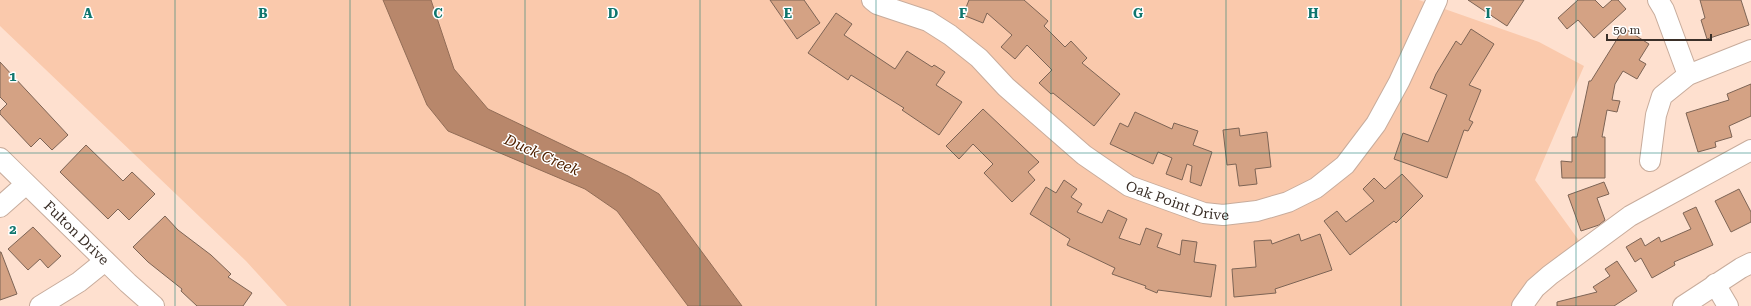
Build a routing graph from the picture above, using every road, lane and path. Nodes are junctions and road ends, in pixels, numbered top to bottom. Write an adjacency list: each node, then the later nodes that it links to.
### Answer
1 (872, 0): 2 (street, Oak Point Drive)
2 (1437, 0)
3 (1658, 0): 5 (street)
4 (1751, 50): 5 (street)
5 (1688, 76): 8 (street)
6 (1751, 150): 16 (street)
7 (0, 158): 9 (street, Fulton Drive)
8 (1650, 161)
9 (26, 184): 10 (street); 11 (street, Fulton Drive)
10 (0, 208)
11 (105, 261): 14 (street); 15 (street, Fulton Drive)
12 (1751, 263): 13 (street)
13 (1715, 284): 17 (street); 18 (street)
14 (40, 306)
15 (154, 306)
16 (1522, 306)
17 (1682, 306)
18 (1728, 306)

